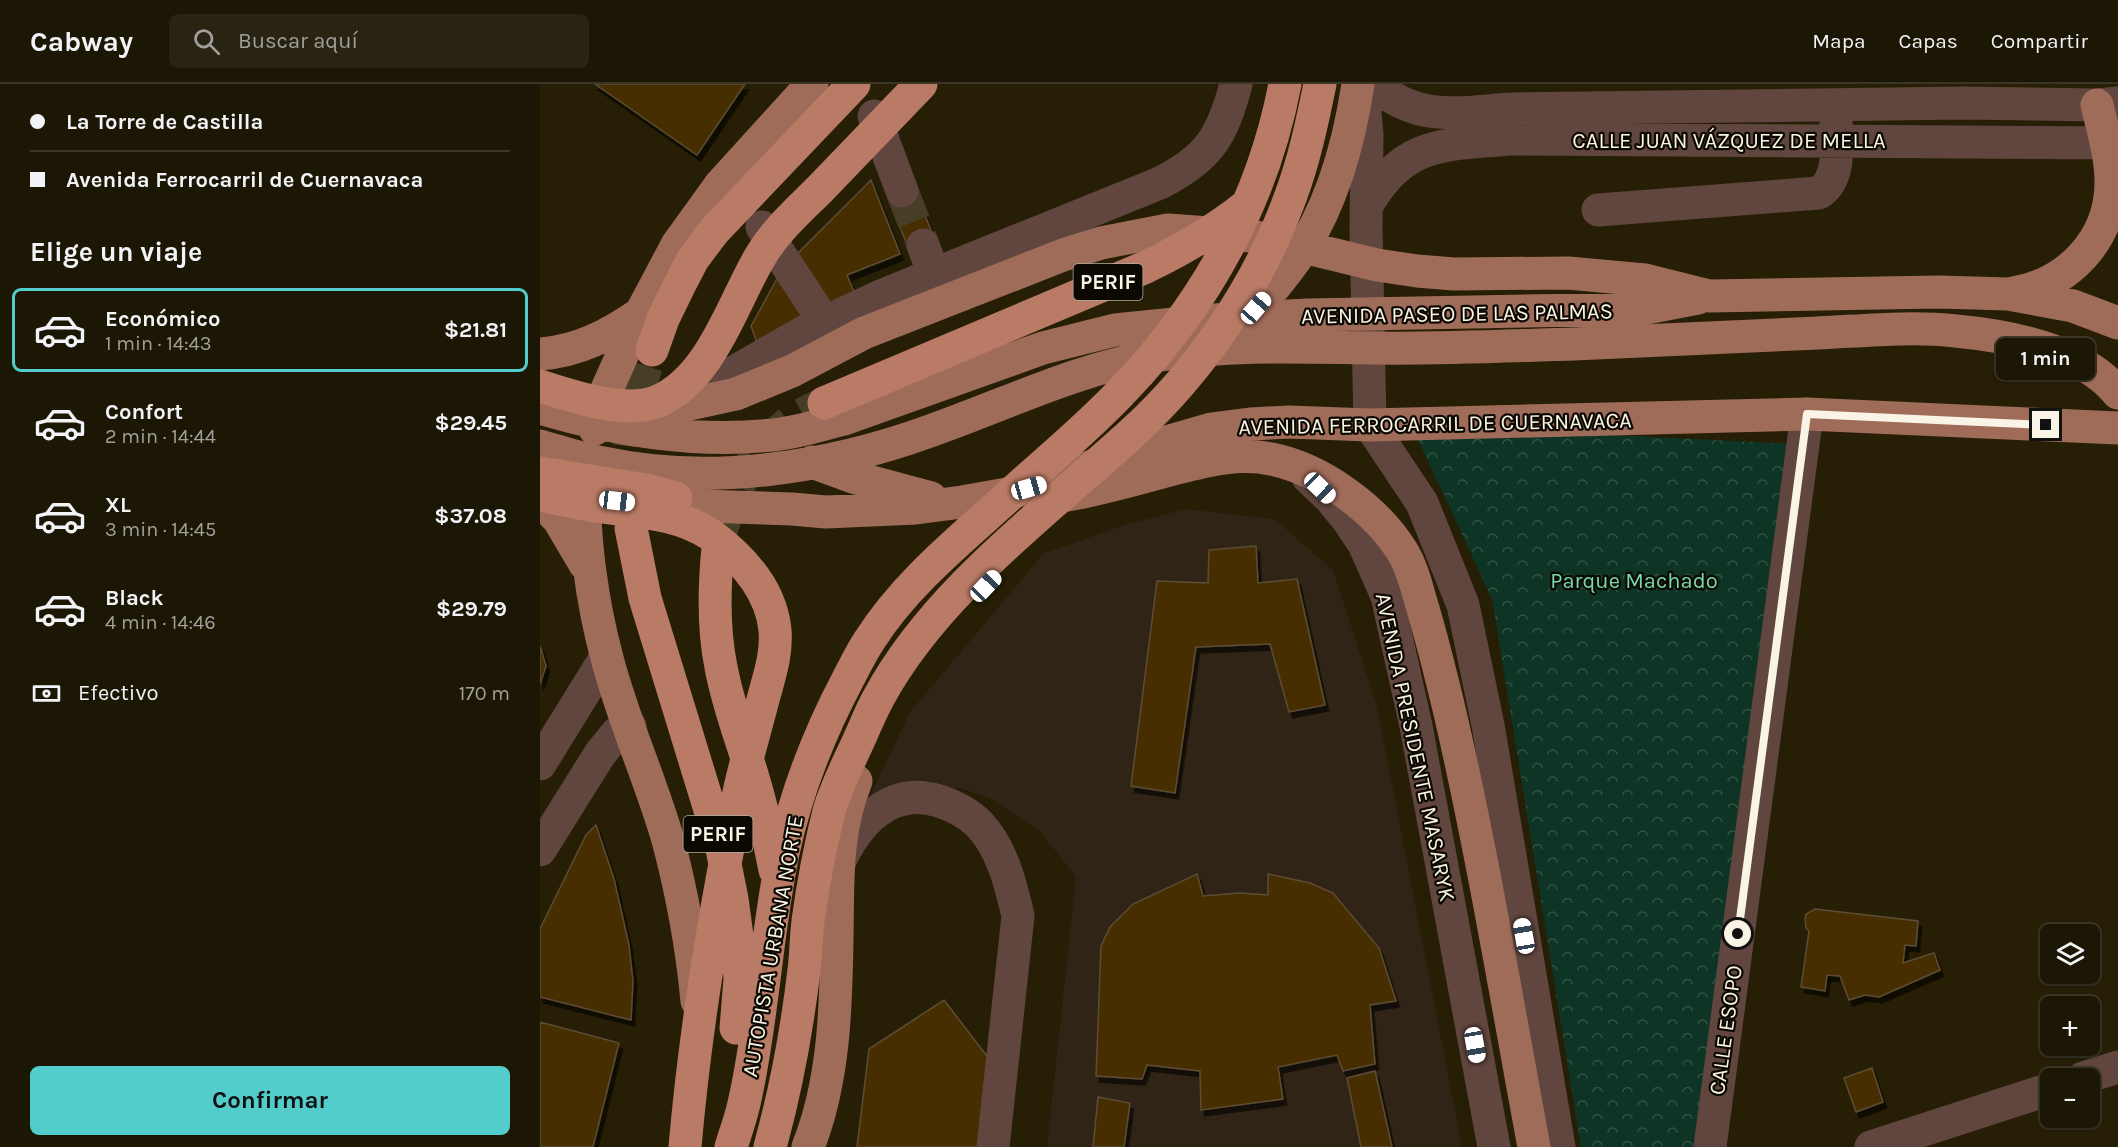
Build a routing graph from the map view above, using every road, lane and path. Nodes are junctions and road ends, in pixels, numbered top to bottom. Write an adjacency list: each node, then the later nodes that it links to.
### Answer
1 (812, 84): 25 (main road)
2 (854, 84): 28 (highway)
3 (905, 84): 14 (highway)
4 (921, 84): 32 (highway)
5 (1236, 84): 26 (street)
6 (1285, 84): 70 (highway, AUTOPISTA URBANA NORTE)
7 (1320, 84): 71 (highway, AUTOPISTA URBANA NORTE)
8 (1332, 84): 34 (highway, PERIF)
9 (1360, 84): 20 (street); 43 (main road)
10 (1373, 84): 15 (street, CALLE JUAN VÁZQUEZ DE MELLA)
11 (1958, 94): 12 (street, CALLE JUAN VÁZQUEZ DE MELLA); 13 (street, CALLE JUAN VÁZQUEZ DE MELLA); 17 (street)
12 (2107, 104): 18 (main road)
13 (1837, 105): 15 (street, CALLE JUAN VÁZQUEZ DE MELLA); 16 (street)
14 (874, 116): 19 (street); 22 (highway)
15 (1510, 124): 16 (street, CALLE JUAN VÁZQUEZ DE MELLA); 20 (street, CALLE JUAN VÁZQUEZ DE MELLA)
16 (1836, 140): 17 (street, CALLE JUAN VÁZQUEZ DE MELLA); 21 (street)
17 (1963, 141): 18 (street, CALLE JUAN VÁZQUEZ DE MELLA)
18 (2112, 142): 23 (main road)
19 (902, 191)
20 (1366, 207): 39 (street)
21 (1598, 210)
22 (762, 228): 26 (street); 35 (highway)
23 (2008, 294): 24 (main road); 27 (main road)
24 (1709, 296): 30 (main road); 36 (main road, AVENIDA PASEO DE LAS PALMAS)
25 (641, 313): 29 (main road); 35 (main road)
26 (825, 323): 37 (street)
27 (2118, 323)
28 (652, 350)
29 (540, 354)
30 (778, 377): 37 (main road); 47 (main road)
31 (540, 379): 35 (main road)
32 (540, 386)
33 (2118, 393): 44 (main road)
34 (824, 403)
35 (599, 407): 37 (main road); 47 (main road)
36 (540, 408)
37 (635, 412)
38 (1807, 414): 39 (main road, AVENIDA FERROCARRIL DE CUERNAVACA); 41 (main road, AVENIDA FERROCARRIL DE CUERNAVACA); 78 (street, CALLE ESOPO)
39 (1370, 425): 40 (main road, AVENIDA FERROCARRIL DE CUERNAVACA); 77 (street)
40 (1211, 429): 43 (main road, AVENIDA FERROCARRIL DE CUERNAVACA); 75 (street, AVENIDA PRESIDENTE MASARYK)
41 (2118, 429)
42 (540, 446): 44 (main road)
43 (1128, 453): 54 (main road, AVENIDA FERROCARRIL DE CUERNAVACA); 63 (main road)
44 (812, 462): 51 (main road); 76 (main road)
45 (540, 465): 47 (main road)
46 (540, 473): 51 (highway)
47 (586, 478): 48 (main road); 49 (main road); 53 (main road, AVENIDA FERROCARRIL DE CUERNAVACA); 57 (main road)
48 (540, 483)
49 (728, 492): 53 (main road); 54 (main road)
50 (540, 495): 59 (highway)
51 (673, 496): 59 (highway)
52 (540, 500): 57 (main road)
53 (792, 509): 54 (main road, AVENIDA FERROCARRIL DE CUERNAVACA)
54 (870, 511)
55 (631, 528): 69 (highway, PERIF)
56 (718, 549): 72 (highway, PERIF)
57 (592, 585): 58 (main road)
58 (606, 657): 60 (main road); 61 (street)
59 (772, 668): 67 (highway)
60 (630, 726): 62 (street); 68 (main road)
61 (540, 764)
62 (540, 850)
63 (838, 865): 73 (main road); 74 (street)
64 (2118, 1067): 65 (street)
65 (2100, 1073)
66 (2040, 1092): 79 (street)
67 (685, 1147)
68 (702, 1147)
69 (717, 1147)
70 (731, 1147)
71 (770, 1147)
72 (780, 1147)
73 (808, 1147)
74 (993, 1147)
75 (1494, 1147)
76 (1534, 1147)
77 (1559, 1147)
78 (1710, 1147)
79 (1872, 1147)

